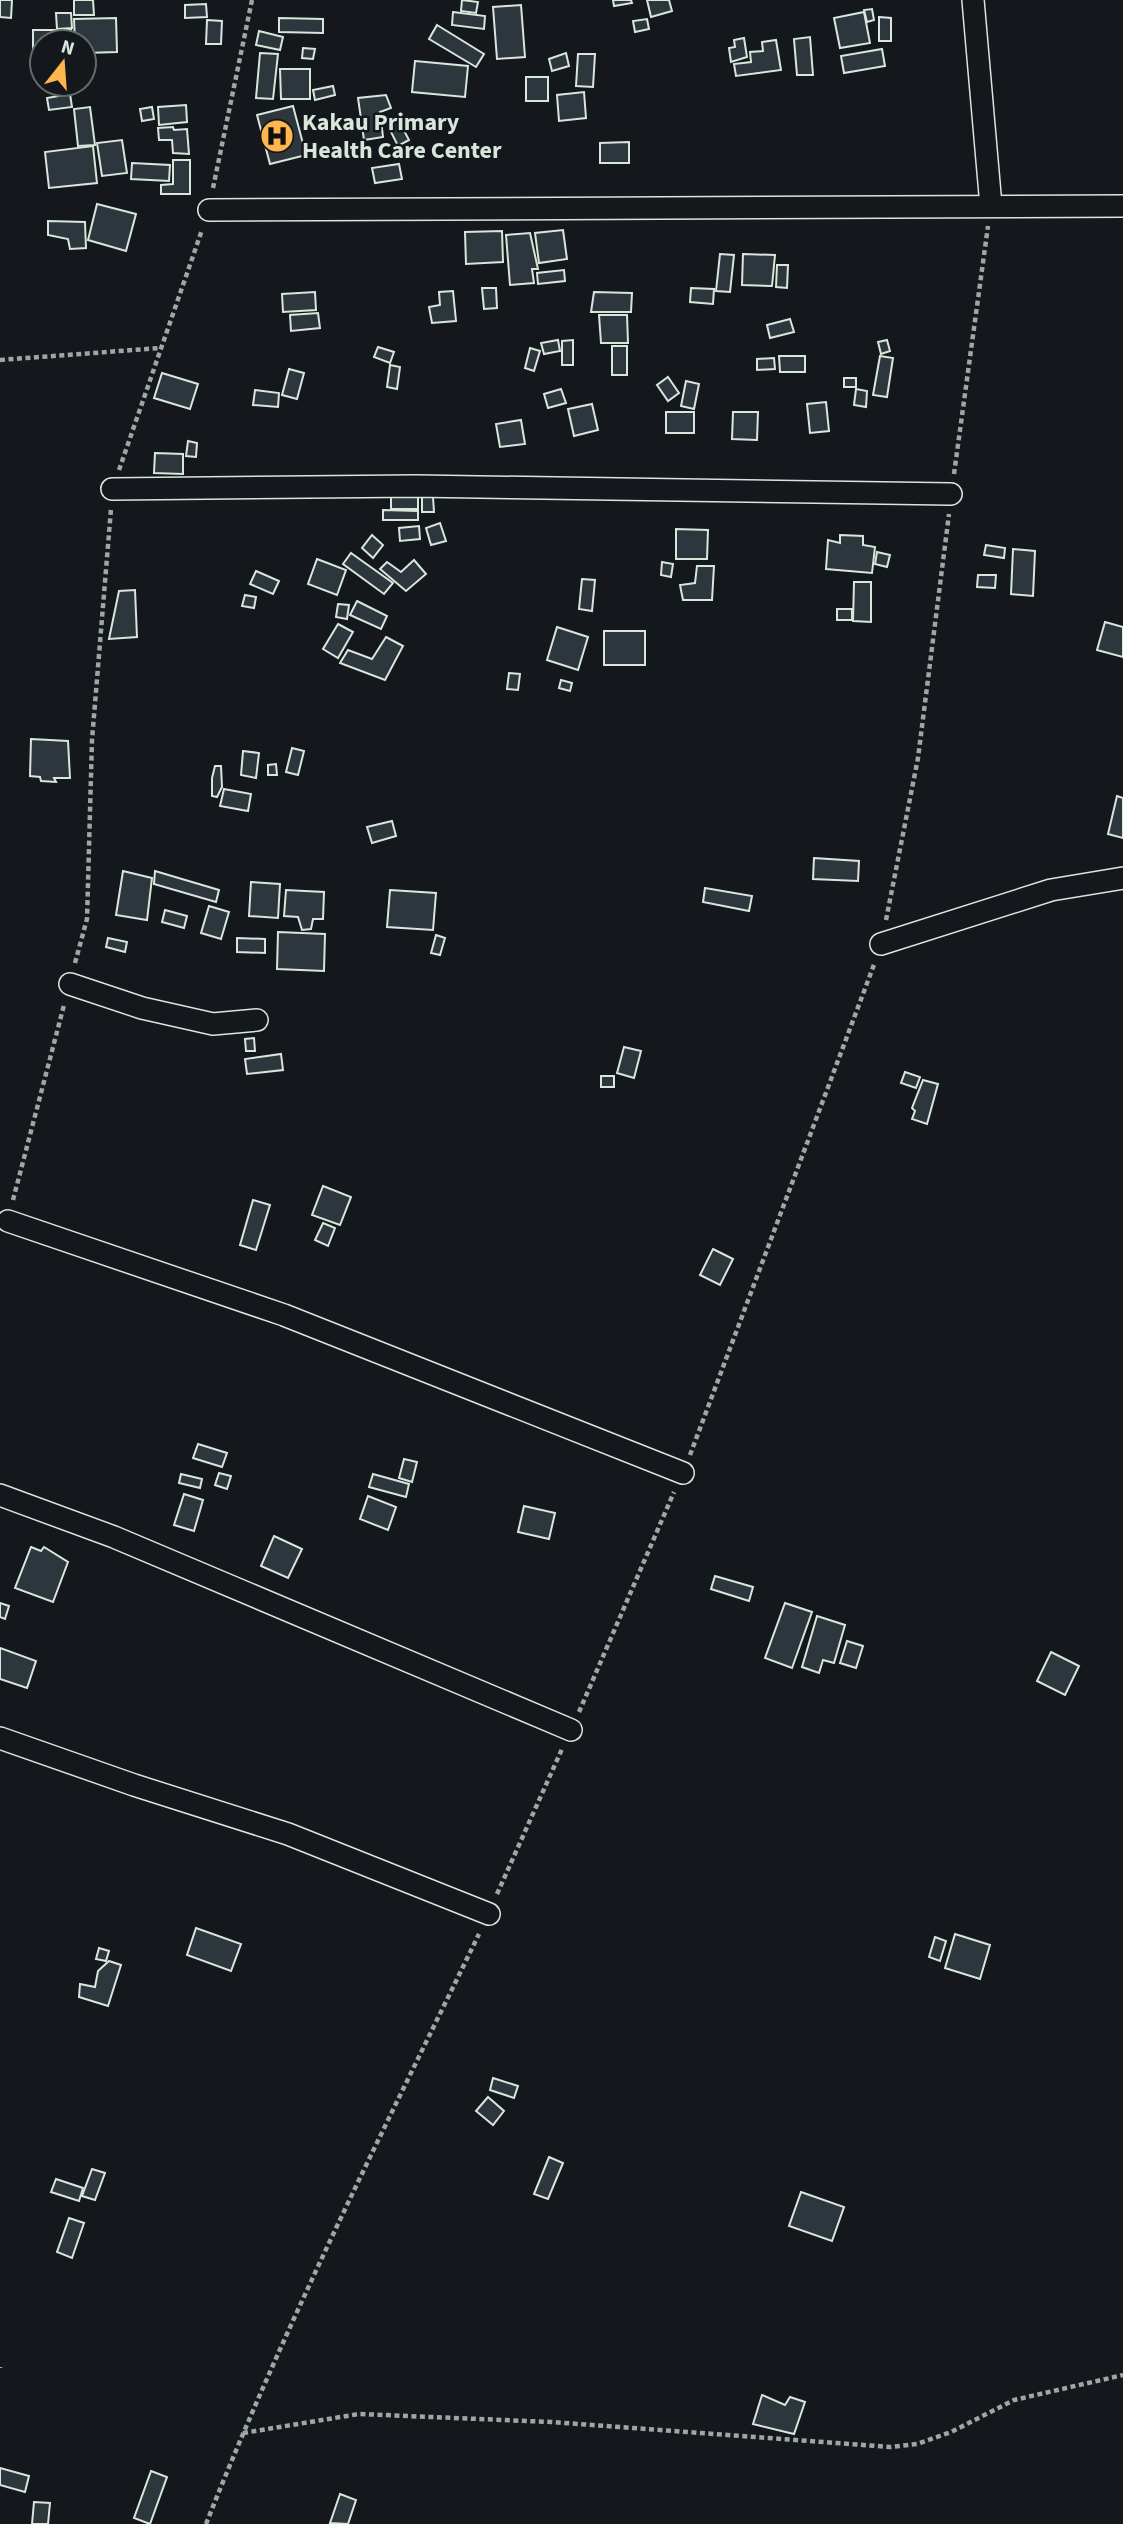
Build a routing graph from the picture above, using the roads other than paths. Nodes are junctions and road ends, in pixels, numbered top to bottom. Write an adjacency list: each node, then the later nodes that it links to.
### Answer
1 (972, 0): 2 (street)
2 (991, 206): 3 (street); 4 (street)
3 (1123, 206)
4 (209, 209)
5 (112, 489): 6 (street)
6 (951, 494)
7 (1123, 878): 8 (street)
8 (881, 944)
9 (70, 984): 10 (street)
10 (257, 1020)
11 (8, 1221): 12 (street)
12 (683, 1473)
13 (0, 1495): 14 (street)
14 (571, 1730)
15 (0, 1738): 16 (street)
16 (489, 1914)

